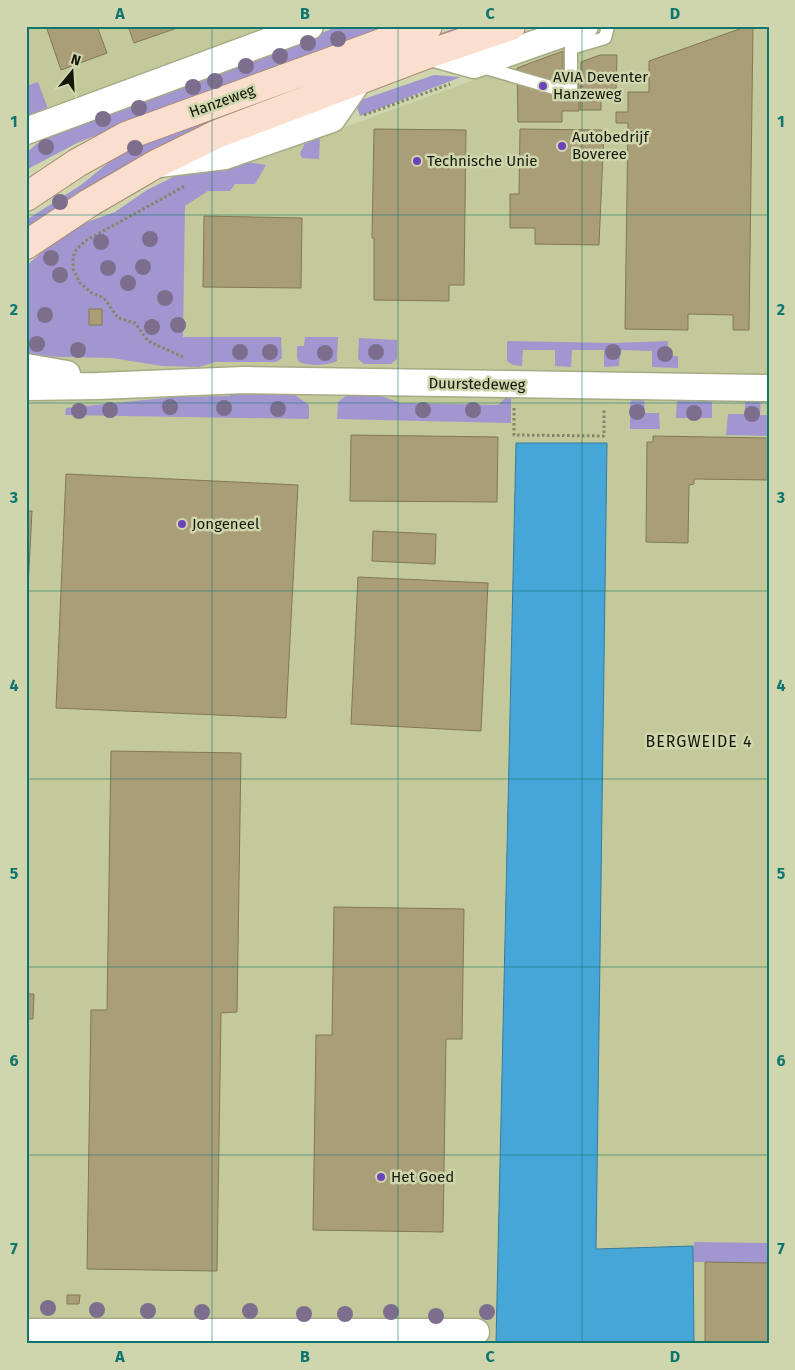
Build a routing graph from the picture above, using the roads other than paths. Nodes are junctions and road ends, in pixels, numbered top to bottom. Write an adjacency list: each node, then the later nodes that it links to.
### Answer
1 (310, 26): 8 (street)
2 (511, 26): 5 (main road, Hanzeweg)
3 (585, 26): 6 (street)
4 (608, 26): 6 (lane)
5 (430, 40): 6 (street); 7 (main road, Hanzeweg); 10 (main road, Hanzeweg)
6 (474, 65)
7 (359, 80): 9 (main road, Hanzeweg); 9 (street, Hanzeweg)
8 (28, 131)
9 (156, 164): 11 (main road, Hanzeweg)
10 (26, 197)
11 (26, 244)
12 (26, 367): 13 (street, Duurstedeweg)
13 (185, 370): 14 (street, Duurstedeweg); 15 (street, Duurstedeweg)
14 (26, 386)
15 (769, 388)
16 (26, 1332): 17 (street)
17 (476, 1332)

